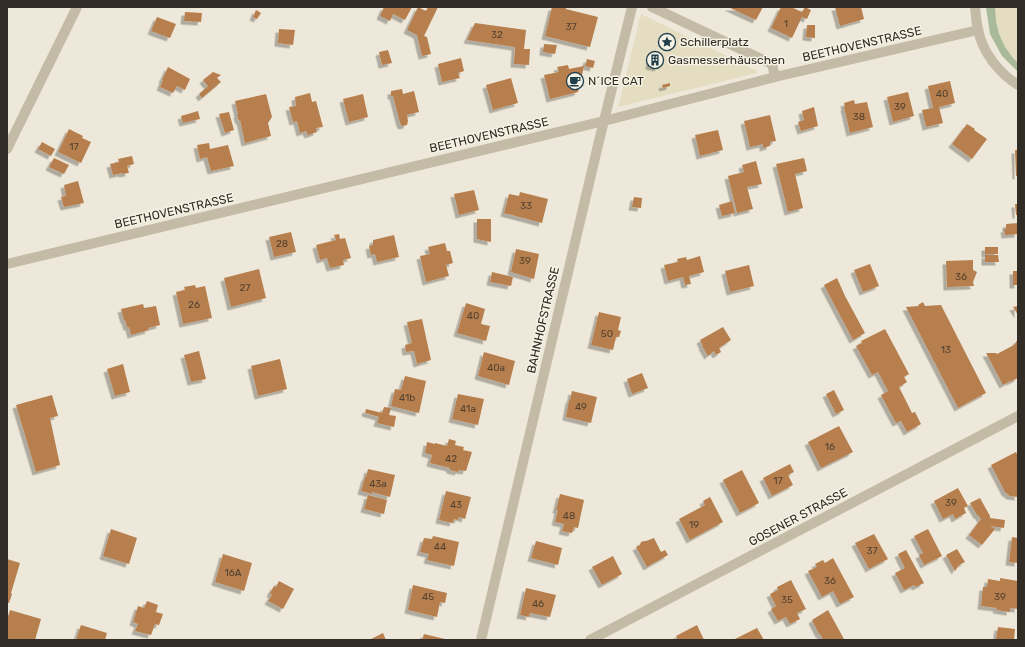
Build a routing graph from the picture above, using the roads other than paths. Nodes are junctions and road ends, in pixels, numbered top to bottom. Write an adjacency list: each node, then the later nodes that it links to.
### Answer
1 (77, 7): 9 (street)
2 (632, 7): 8 (street, BAHNHOFSTRASSE)
3 (652, 7): 6 (street)
4 (975, 7): 5 (street)
5 (978, 30): 6 (street, BEETHOVENSTRASSE); 7 (street)
6 (775, 77): 8 (street, BEETHOVENSTRASSE)
7 (1018, 85)
8 (604, 121): 10 (street, BEETHOVENSTRASSE); 12 (street, BAHNHOFSTRASSE)
9 (7, 149)
10 (7, 264)
11 (1018, 416): 13 (street, GOSENER STRASSE)
12 (481, 640)
13 (590, 640)

